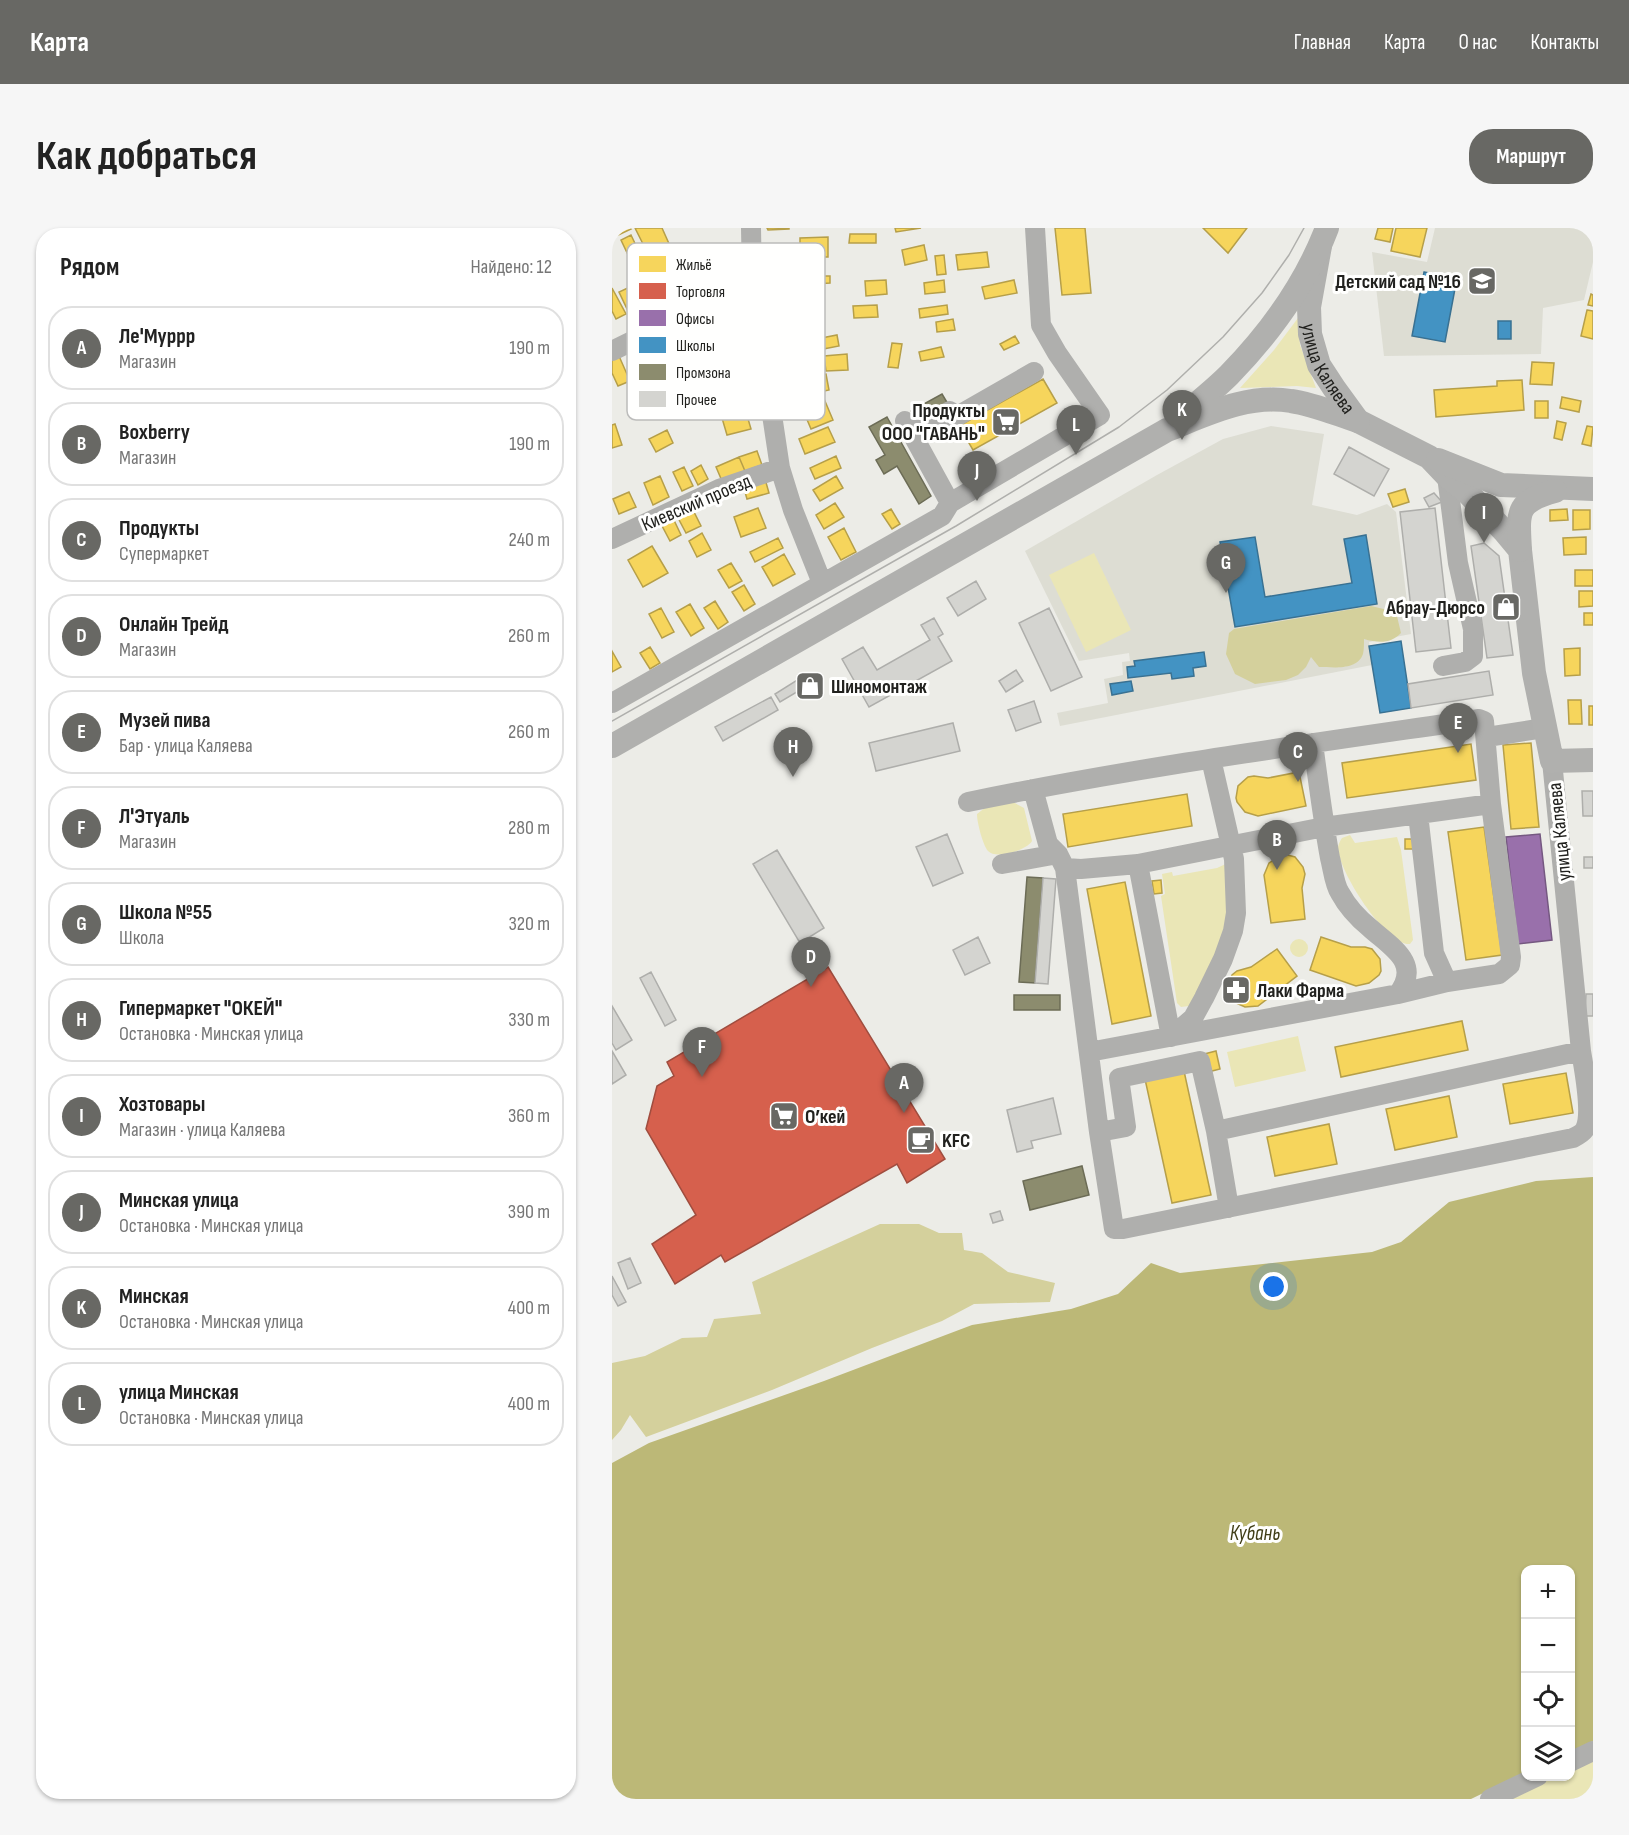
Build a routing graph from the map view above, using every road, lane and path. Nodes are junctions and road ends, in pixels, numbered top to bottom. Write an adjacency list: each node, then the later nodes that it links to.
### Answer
1 (751, 228): 4 (street)
2 (1035, 228): 16 (street)
3 (1323, 237): 9 (main road, улица Каляева); 10 (main road, улица Каляева)
4 (751, 243)
5 (627, 344): 6 (street)
6 (612, 351)
7 (1034, 372): 16 (street)
8 (773, 420): 12 (street)
9 (1358, 421): 10 (main road); 11 (main road, улица Каляева)
10 (1167, 430): 25 (main road)
11 (1429, 457): 13 (main road, улица Каляева); 14 (main road)
12 (780, 468): 17 (street, Киевский проезд); 19 (street)
13 (1447, 476): 18 (main road, улица Каляева); 20 (street)
14 (1566, 489): 15 (main road); 18 (main road, улица Каляева)
15 (1593, 489)
16 (950, 503): 19 (street)
17 (612, 539)
18 (1520, 550): 22 (main road, улица Каляева)
19 (822, 583): 21 (street)
20 (1443, 666)
21 (612, 703)
22 (1544, 728): 23 (street); 28 (main road, улица Каляева)
23 (1486, 737): 24 (street); 31 (street)
24 (1312, 743): 26 (street); 33 (street)
25 (612, 746)
26 (1211, 759): 29 (street); 34 (street)
27 (1593, 760): 28 (main road)
28 (1552, 761): 44 (street, улица Каляева)
29 (1033, 789): 30 (street); 35 (street)
30 (968, 802)
31 (1491, 804): 32 (street); 38 (street)
32 (1418, 814): 33 (street); 38 (street)
33 (1324, 827): 34 (street); 39 (street)
34 (1231, 846): 37 (street); 40 (street)
35 (1062, 861): 36 (street); 37 (street); 43 (street)
36 (1002, 864)
37 (1138, 864): 42 (street)
38 (1447, 982): 39 (street)
39 (1398, 994): 41 (street)
40 (1204, 998): 41 (street); 42 (street)
41 (1226, 1026): 42 (street)
42 (1171, 1037): 43 (street)
43 (1089, 1052): 46 (street)
44 (1581, 1052): 45 (street); 47 (street, улица Каляева)
45 (1216, 1131): 46 (street); 47 (street)
46 (1099, 1132): 47 (street)
47 (1229, 1208)
48 (1593, 1751): 49 (street)
49 (1575, 1760)
50 (1528, 1781): 51 (street)
51 (1490, 1799)

